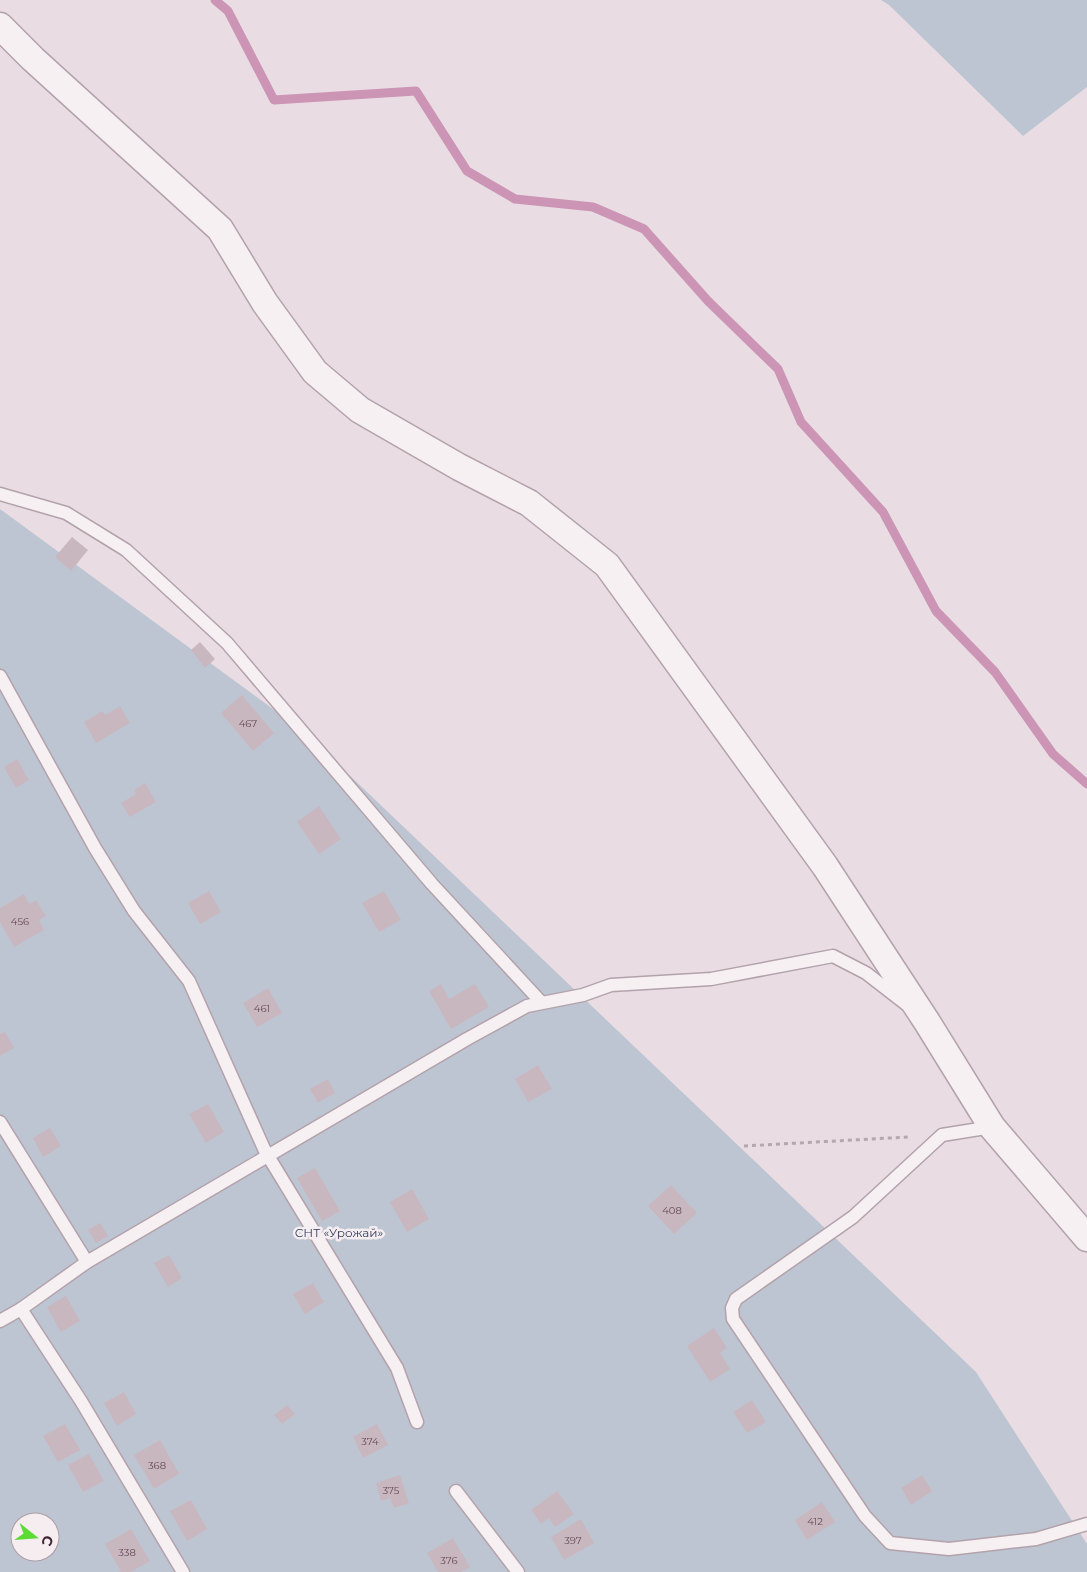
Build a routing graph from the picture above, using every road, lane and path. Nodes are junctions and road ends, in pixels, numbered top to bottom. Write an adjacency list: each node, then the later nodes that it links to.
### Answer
1 (0, 26): 5 (street)
2 (0, 494): 4 (lane)
3 (0, 676): 10 (lane)
4 (541, 1002): 5 (lane); 10 (lane)
5 (928, 1022): 7 (street)
6 (0, 1122): 12 (lane)
7 (992, 1128): 8 (lane); 11 (street)
8 (942, 1135): 9 (path); 17 (lane)
9 (744, 1146)
10 (269, 1157): 12 (lane); 15 (lane)
11 (1087, 1238)
12 (87, 1262): 13 (lane)
13 (21, 1309): 14 (lane); 18 (lane)
14 (0, 1321)
15 (417, 1422)
16 (456, 1491): 19 (lane)
17 (1087, 1524)
18 (183, 1572)
19 (518, 1572)

